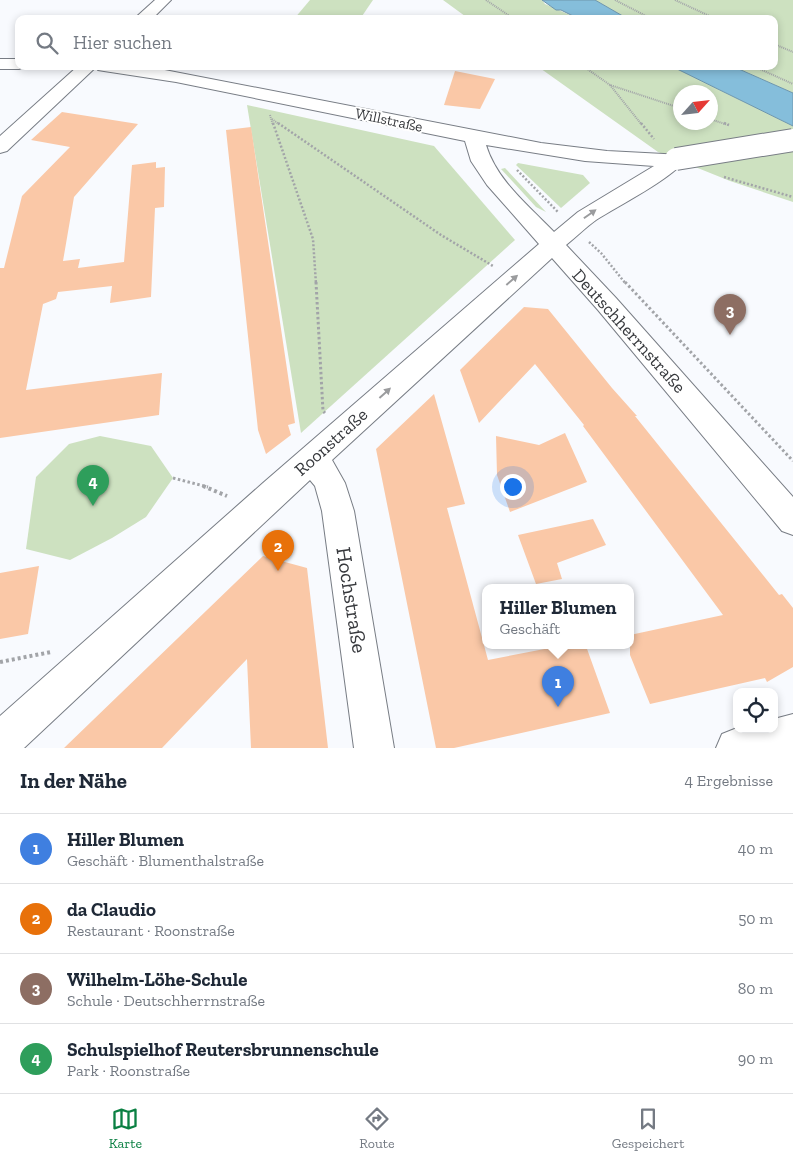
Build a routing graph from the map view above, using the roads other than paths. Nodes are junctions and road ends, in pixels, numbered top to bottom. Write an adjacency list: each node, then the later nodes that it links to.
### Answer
1 (164, 0): 2 (street)
2 (147, 15)
3 (0, 64): 4 (street)
4 (15, 64)
5 (84, 70): 9 (street)
6 (131, 70): 7 (street, Willstraße)
7 (474, 137): 10 (street, Willstraße); 11 (street, Deutschherrnstraße)
8 (793, 140): 10 (street, Willstraße, bridge)
9 (0, 147)
10 (676, 159): 11 (street, Roonstraße, one-way to 10)
11 (552, 245): 12 (street, Roonstraße, one-way to 11); 13 (street, Deutschherrnstraße)
12 (311, 462): 15 (street, Roonstraße); 16 (street, Hochstraße)
13 (793, 520)
14 (793, 734): 17 (street)
15 (0, 743)
16 (374, 748)
17 (736, 748)

